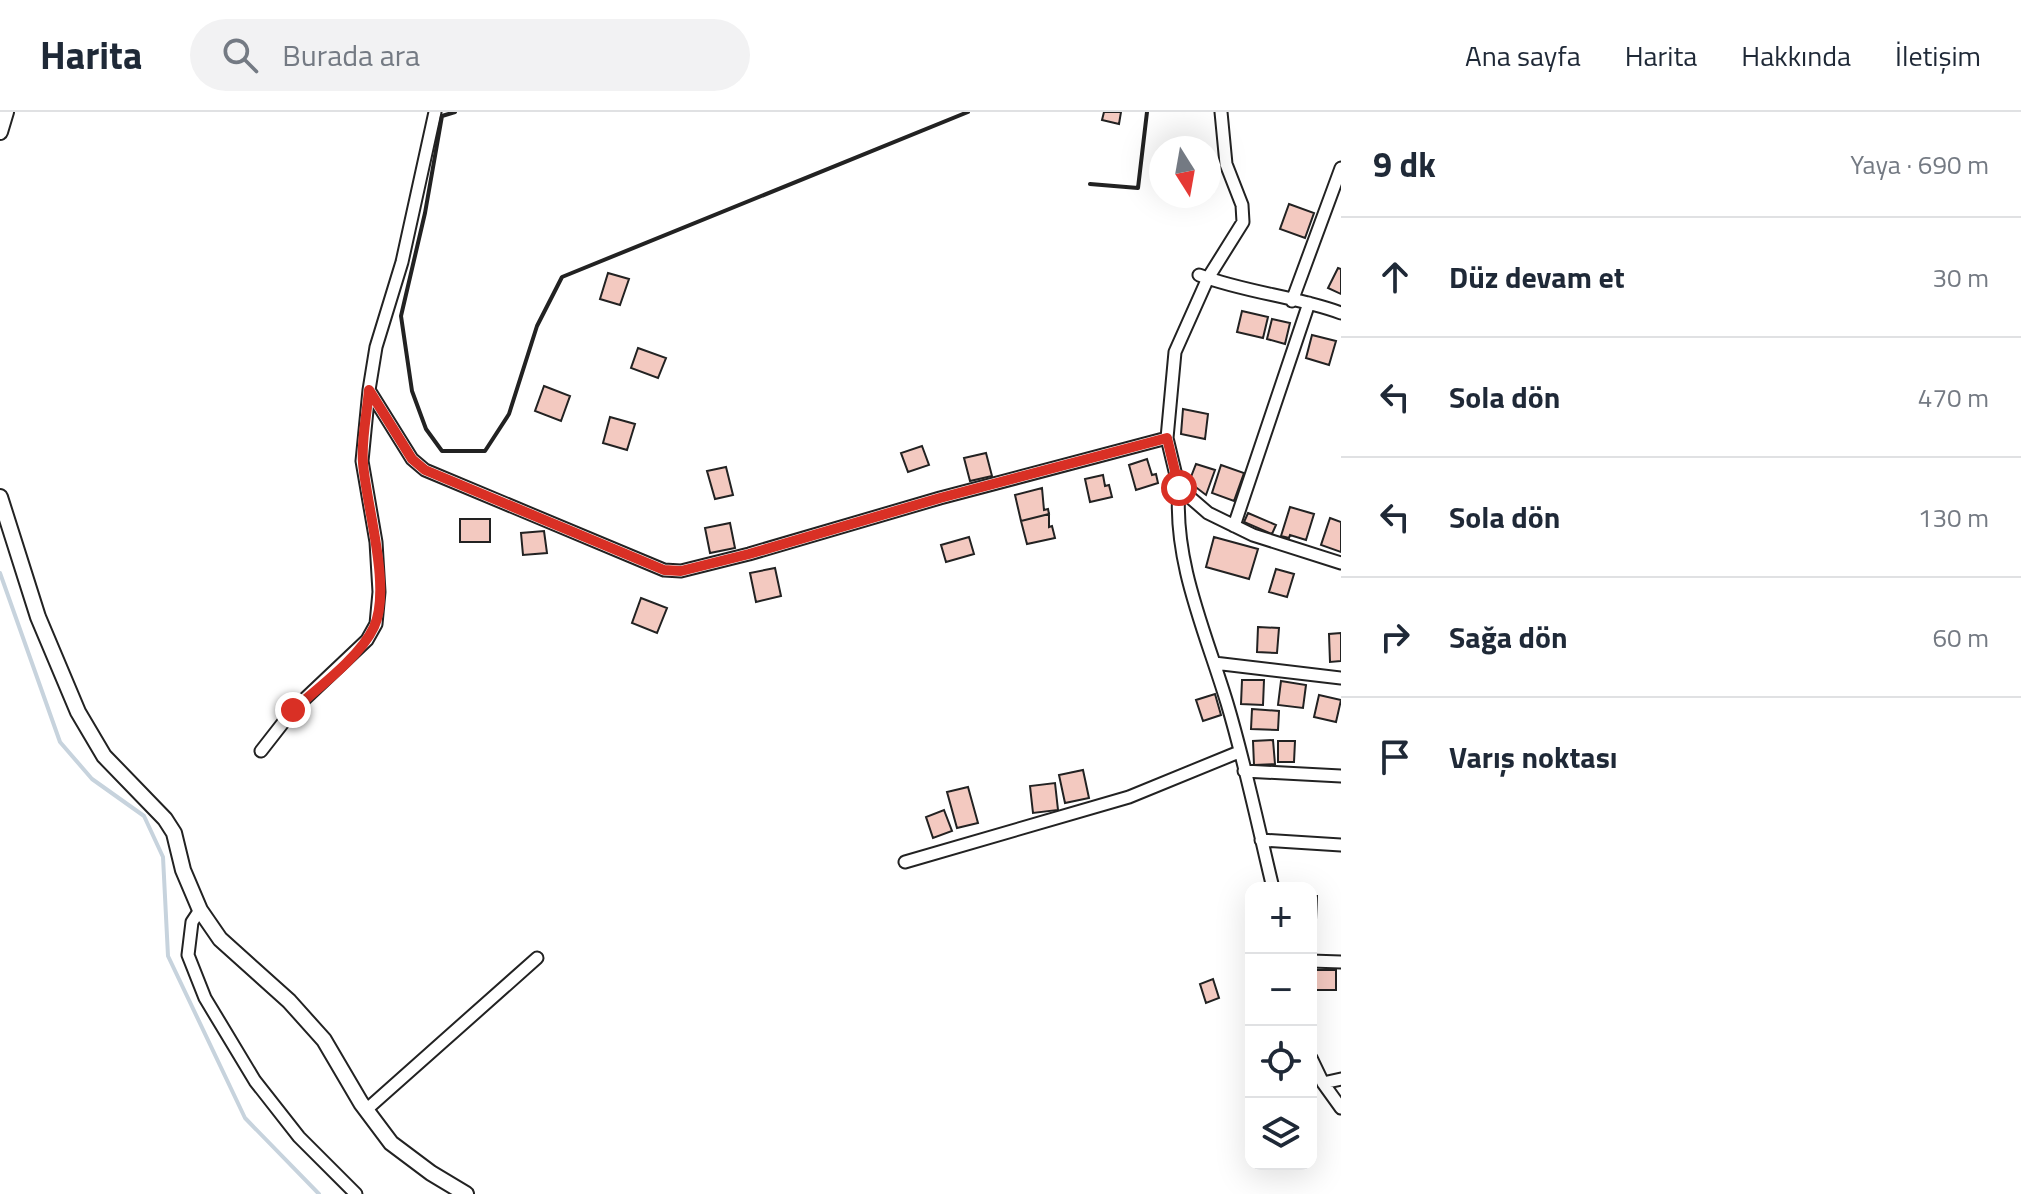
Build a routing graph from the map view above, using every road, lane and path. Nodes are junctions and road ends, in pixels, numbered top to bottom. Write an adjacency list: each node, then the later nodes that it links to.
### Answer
1 (6, 112): 4 (street)
2 (435, 112): 10 (street)
3 (1221, 112): 6 (street)
4 (0, 132)
5 (1341, 168): 7 (street)
6 (1204, 277): 7 (street); 11 (street)
7 (1292, 301): 8 (street)
8 (1309, 303): 9 (street); 14 (street)
9 (1341, 313)
10 (369, 390): 11 (street); 18 (street)
11 (1167, 438): 12 (street)
12 (1179, 488): 14 (street); 16 (street)
13 (0, 497): 26 (street)
14 (1234, 526): 15 (street)
15 (1341, 563)
16 (1214, 663): 17 (street); 19 (street)
17 (1341, 678)
18 (261, 751)
19 (1239, 752): 20 (street); 24 (street)
20 (1244, 771): 21 (street); 22 (street)
21 (1341, 776)
22 (1261, 840): 23 (street); 25 (street)
23 (1341, 845)
24 (905, 862)
25 (1272, 882)
26 (200, 910): 34 (street); 35 (street)
27 (537, 958): 34 (street)
28 (1317, 961): 29 (street)
29 (1341, 962)
30 (1317, 1070): 32 (street)
31 (1341, 1079): 32 (street)
32 (1323, 1083): 33 (street)
33 (1341, 1108)
34 (366, 1110): 36 (street)
35 (356, 1194)
36 (466, 1194)

